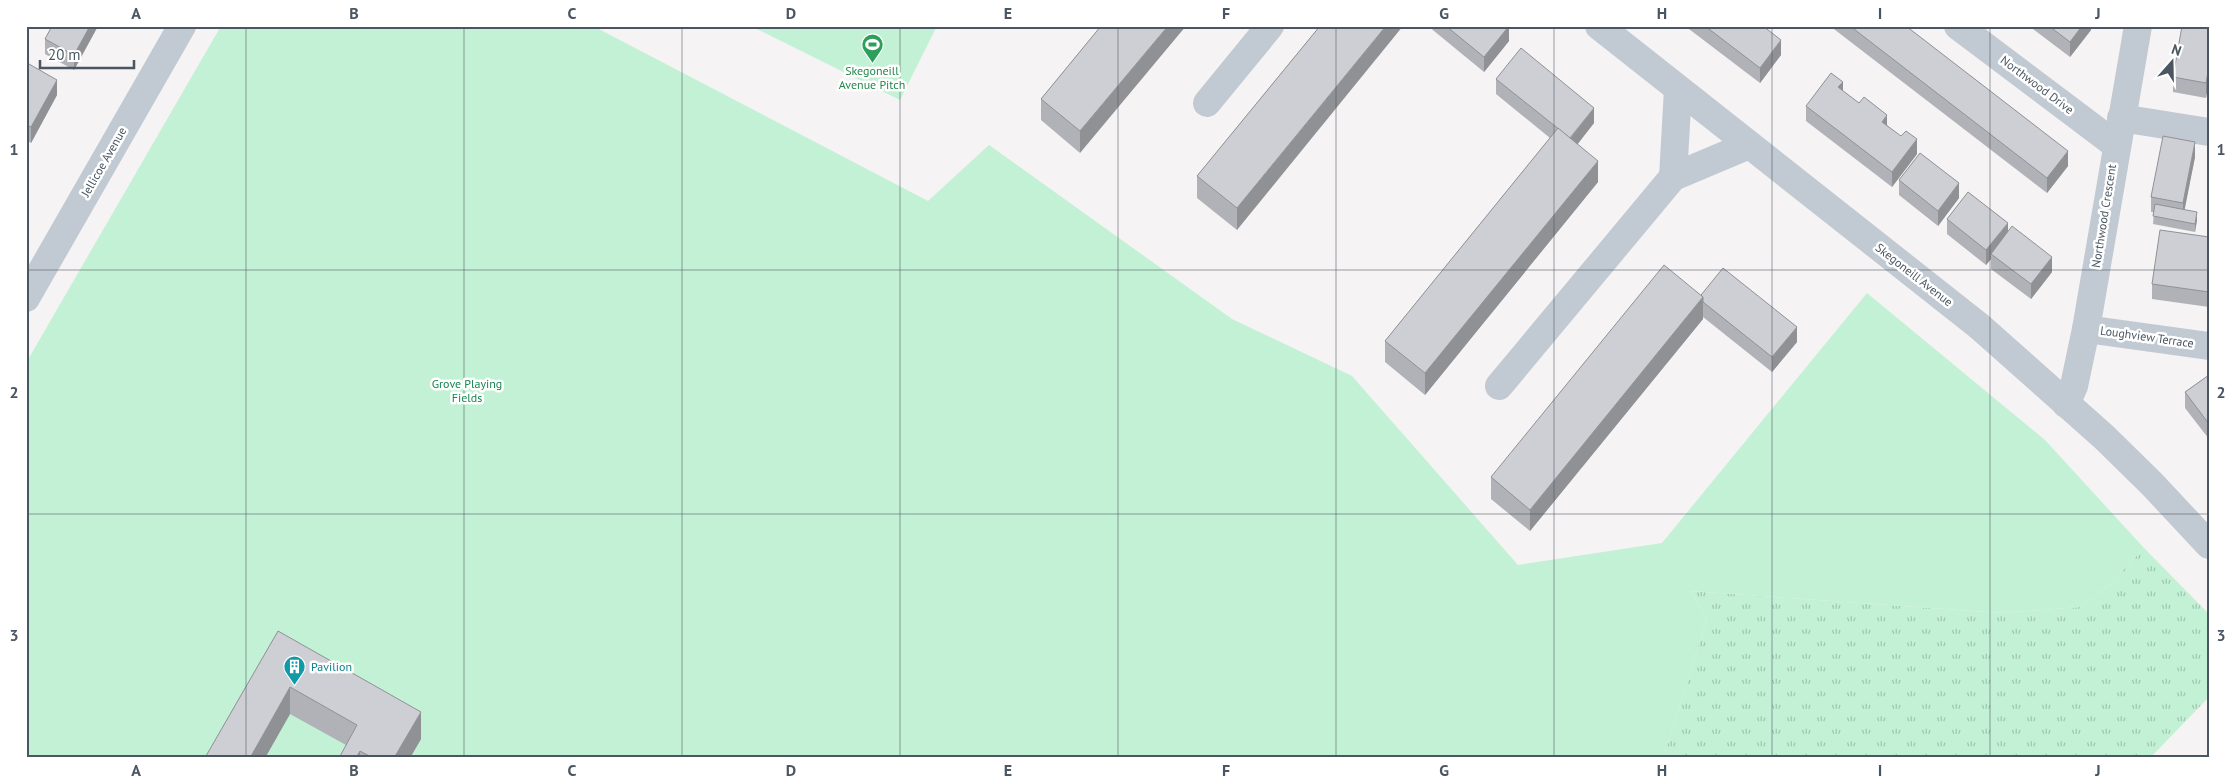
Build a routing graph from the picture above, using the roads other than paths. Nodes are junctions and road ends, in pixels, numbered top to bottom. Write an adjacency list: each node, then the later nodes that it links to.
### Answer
1 (182, 26): 13 (street, Jellicoe Avenue)
2 (1270, 26): 7 (street)
3 (1599, 26): 6 (street, Skegoneill Avenue)
4 (1958, 26): 11 (street, Northwood Drive)
5 (2138, 26): 8 (street, Northwood Crescent)
6 (1678, 89): 10 (street, Skegoneill Avenue); 12 (street)
7 (1207, 102)
8 (2121, 118): 9 (street); 11 (street, Northwood Crescent)
9 (2209, 132)
10 (1749, 145): 12 (street); 17 (street, Skegoneill Avenue)
11 (2116, 145): 14 (street, Northwood Crescent)
12 (1673, 177): 16 (street)
13 (26, 298)
14 (2086, 329): 15 (street, Loughview Terrace); 17 (street, Northwood Crescent)
15 (2209, 346)
16 (1499, 386)
17 (2066, 404): 18 (street, Skegoneill Avenue)
18 (2209, 545)

